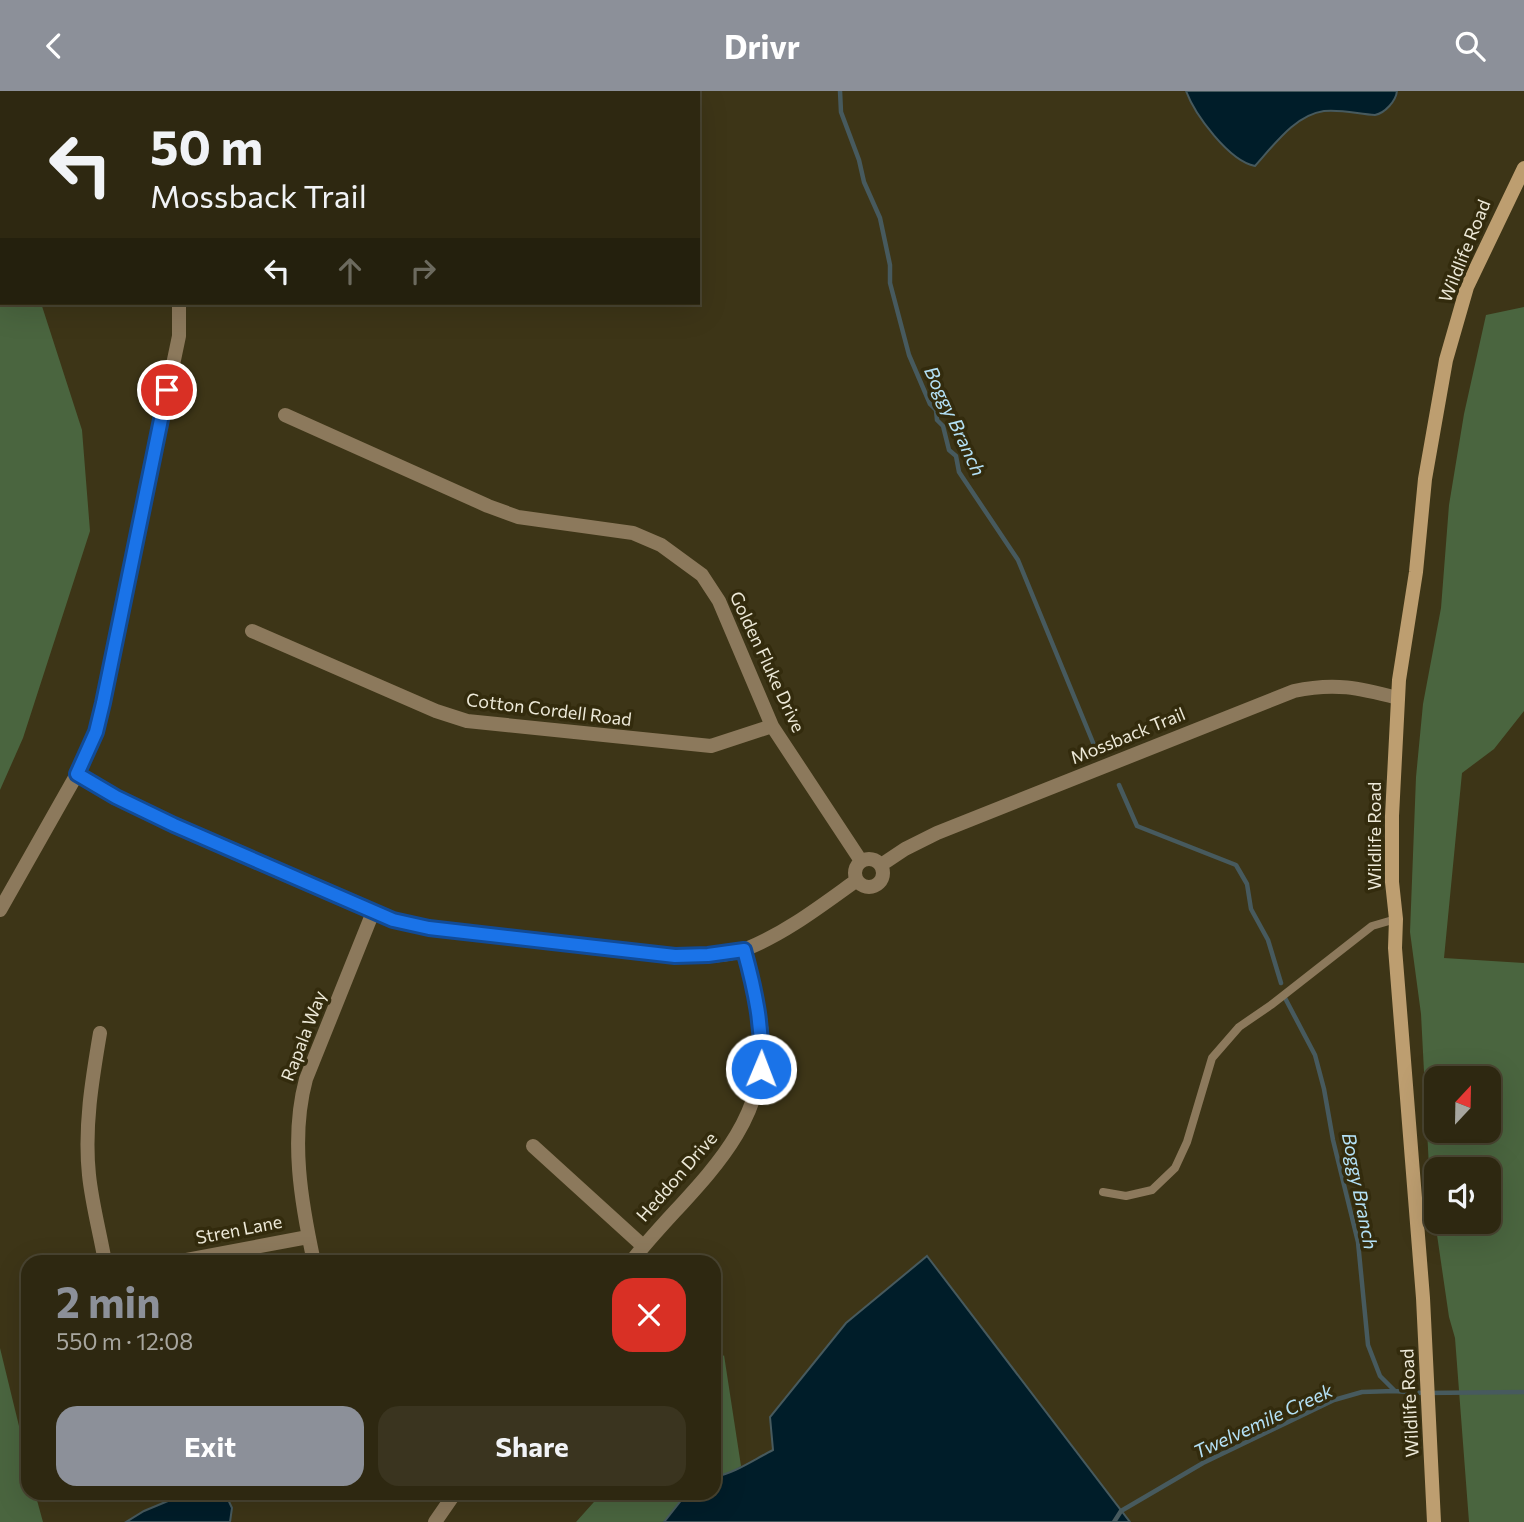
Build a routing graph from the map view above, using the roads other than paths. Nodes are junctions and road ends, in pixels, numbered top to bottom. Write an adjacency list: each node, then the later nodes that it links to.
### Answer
1 (1524, 168): 5 (street, Wildlife Road)
2 (179, 305): 7 (street)
3 (285, 415): 6 (street, Golden Fluke Drive)
4 (252, 631): 6 (street, Cotton Cordell Road)
5 (1398, 698): 9 (street, Mossback Trail); 13 (street, Wildlife Road)
6 (772, 726): 8 (street, Golden Fluke Drive)
7 (77, 774): 11 (street); 12 (street, Mossback Trail)
8 (862, 861): 9 (street); 10 (street)
9 (881, 865): 10 (street, Mossback Trail)
10 (857, 880): 14 (street, Mossback Trail)
11 (0, 910)
12 (373, 912): 14 (street, Mossback Trail); 18 (street, Rapala Way)
13 (1396, 919): 17 (lane); 26 (street, Wildlife Road)
14 (744, 950): 19 (street, Heddon Drive)
15 (100, 1033): 20 (street)
16 (533, 1146): 19 (street)
17 (1103, 1192)
18 (308, 1237): 21 (street, Stren Lane); 22 (street, Rapala Way)
19 (643, 1246): 23 (street, Heddon Drive)
20 (104, 1255)
21 (213, 1255)
22 (312, 1255)
23 (636, 1255)
24 (450, 1500): 25 (street)
25 (435, 1522)
26 (1434, 1522)

